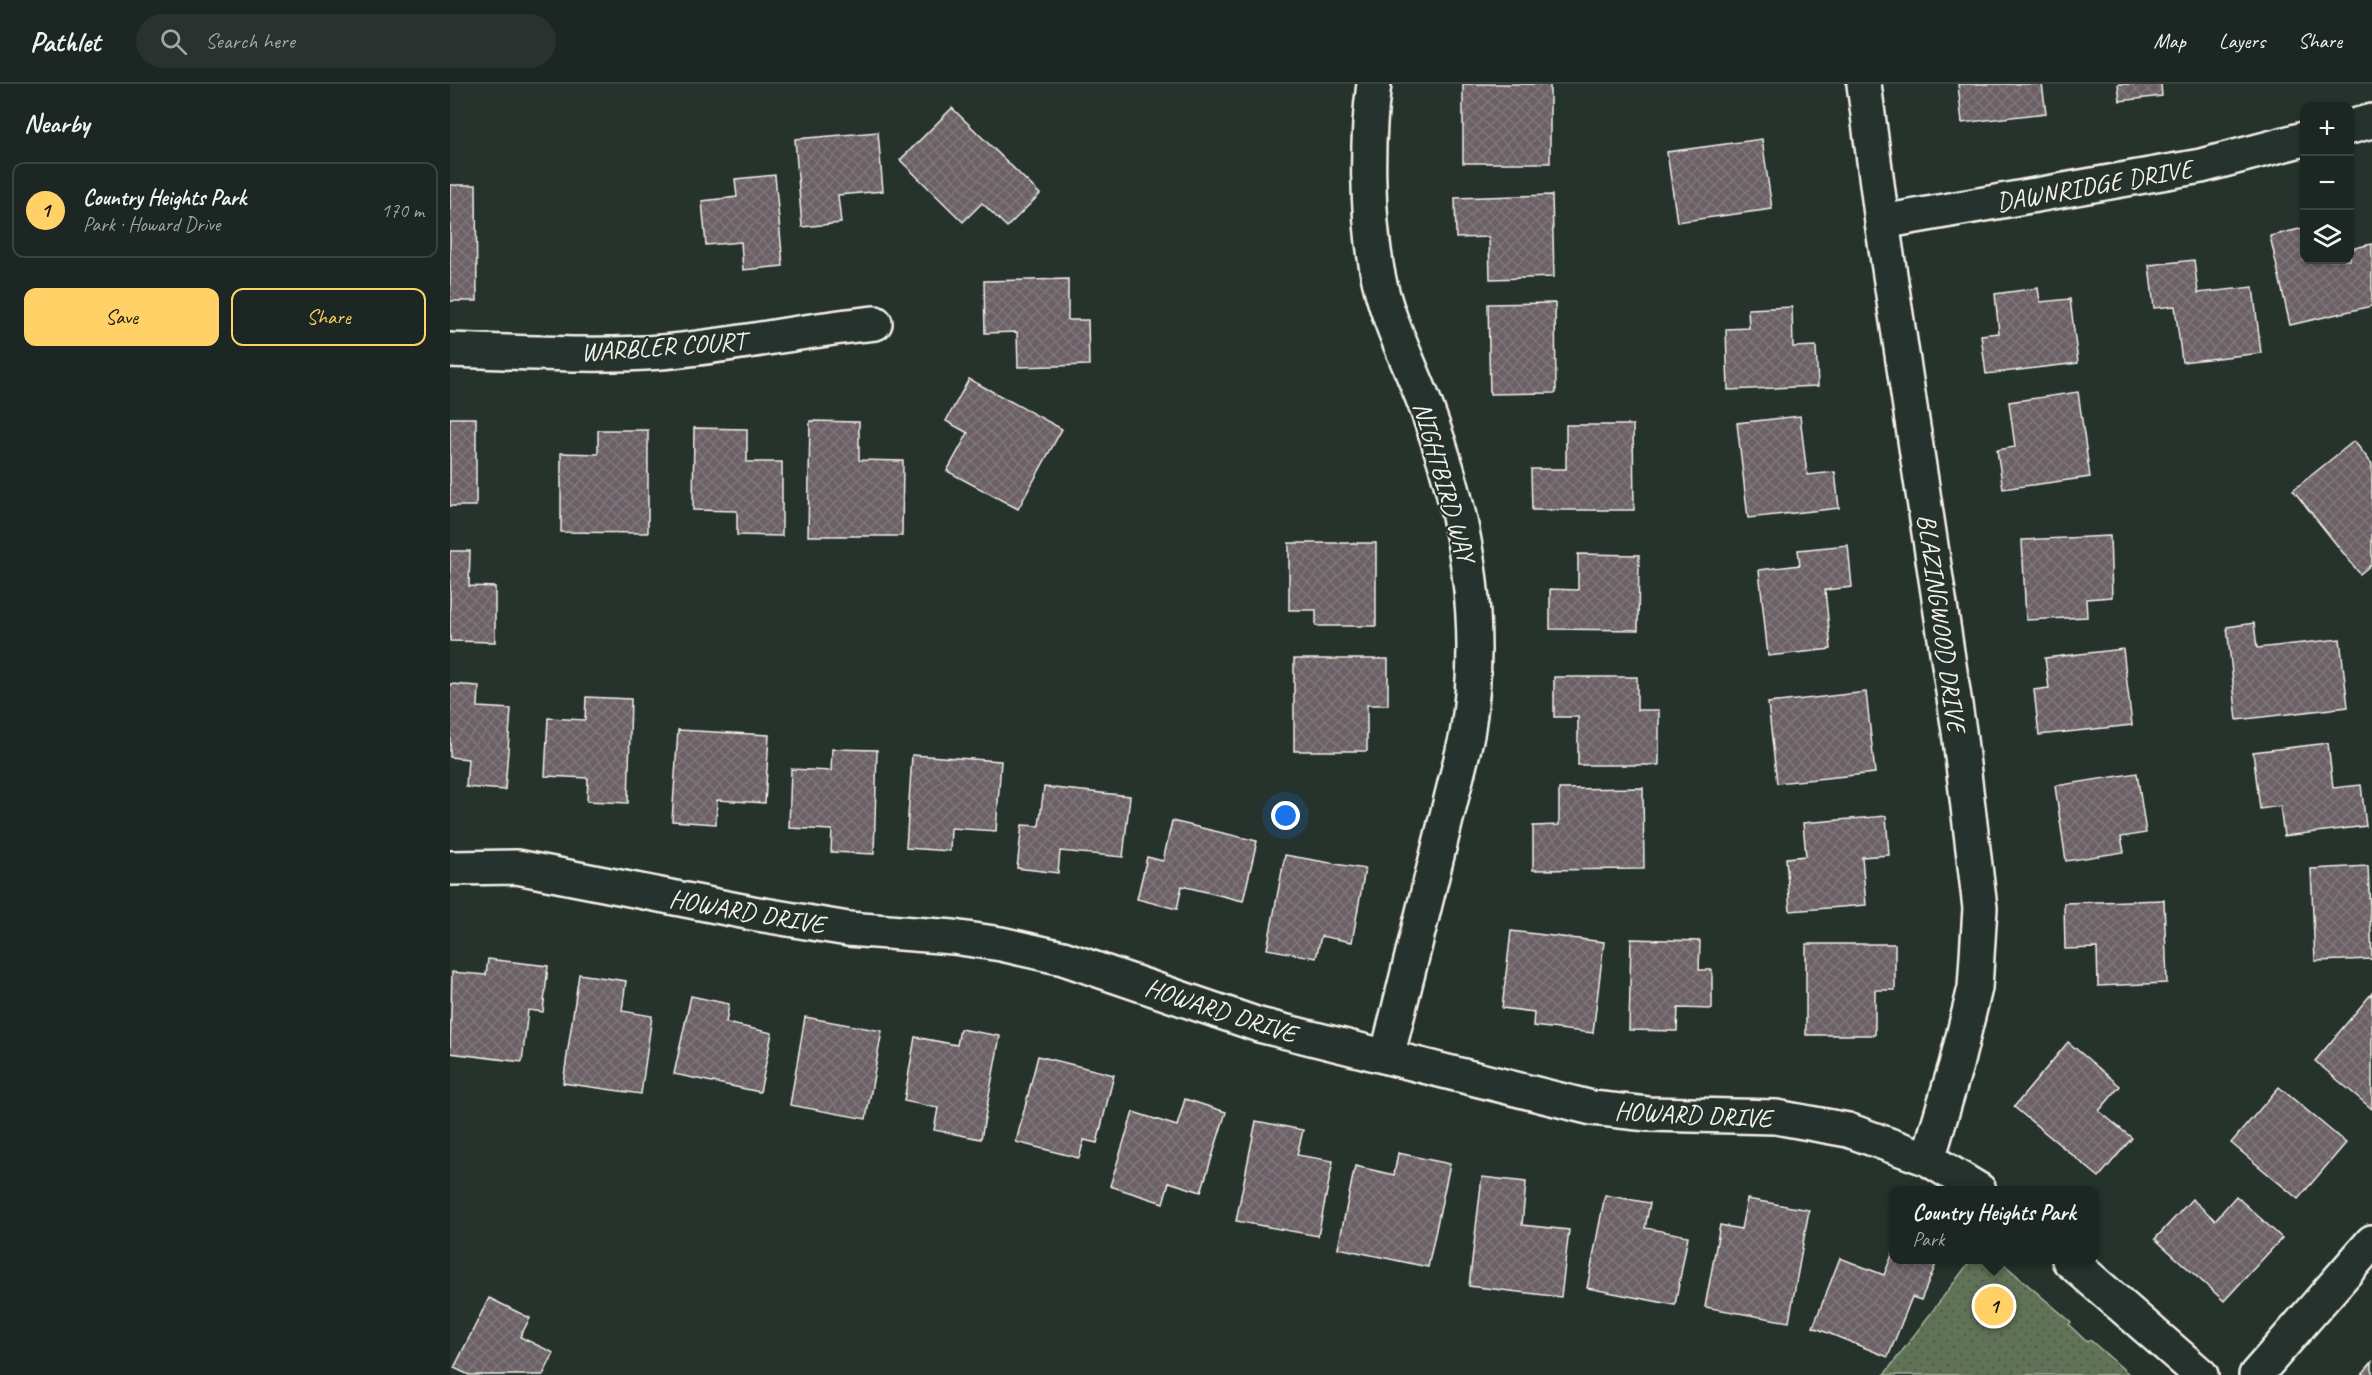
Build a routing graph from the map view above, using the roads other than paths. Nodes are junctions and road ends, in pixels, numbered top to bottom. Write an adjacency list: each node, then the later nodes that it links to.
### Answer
1 (1374, 84): 10 (street, NIGHTBIRD WAY)
2 (1864, 84): 6 (street, BLAZINGWOOD DRIVE)
3 (2372, 121): 4 (street)
4 (2354, 126)
5 (2300, 140): 6 (street, DAWNRIDGE DRIVE)
6 (1882, 222): 11 (street, BLAZINGWOOD DRIVE)
7 (875, 323): 8 (street, WARBLER COURT)
8 (450, 350)
9 (450, 868): 10 (street, HOWARD DRIVE)
10 (1387, 1057): 11 (street, HOWARD DRIVE)
11 (1928, 1159): 12 (street, HOWARD DRIVE)
12 (1971, 1186)
13 (2372, 1242): 16 (street)
14 (2074, 1264): 15 (street)
15 (2201, 1375)
16 (2256, 1375)

